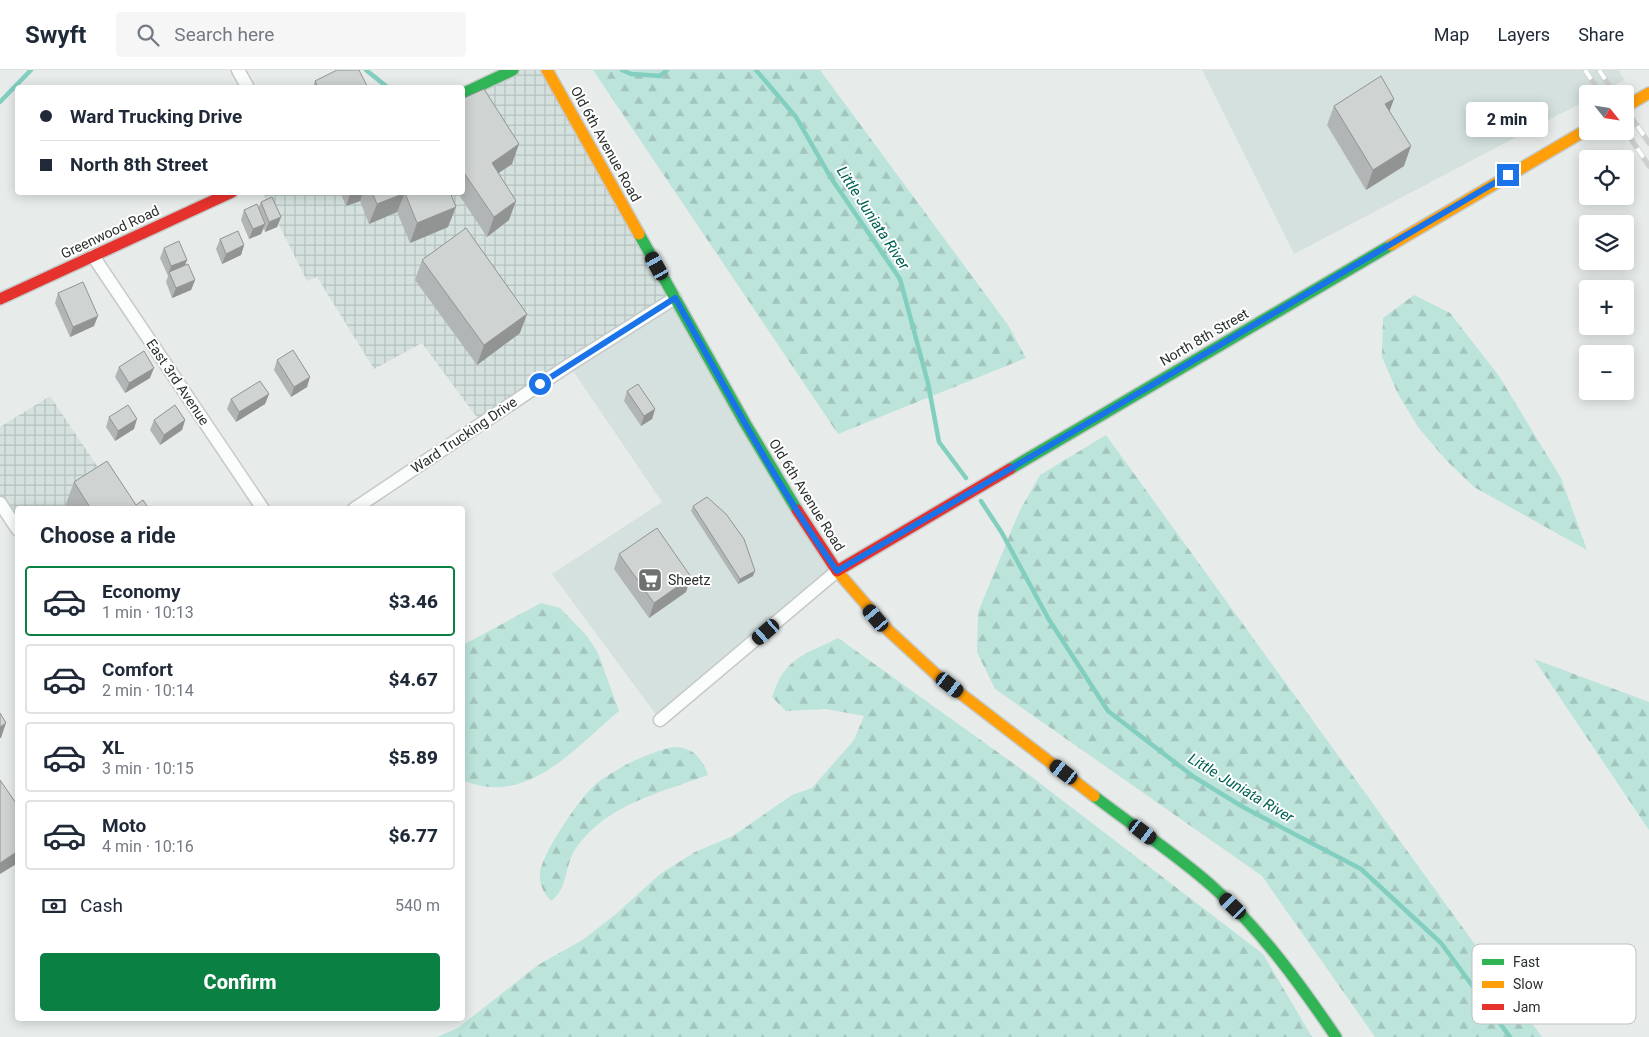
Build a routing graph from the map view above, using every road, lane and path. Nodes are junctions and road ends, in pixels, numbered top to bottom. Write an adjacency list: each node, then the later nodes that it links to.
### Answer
1 (238, 70): 4 (street)
2 (513, 70): 5 (main road)
3 (547, 70): 11 (main road, Old 6th Avenue Road)
4 (246, 85)
5 (465, 93)
6 (1649, 93): 7 (main road)
7 (1634, 102)
8 (1579, 134): 17 (main road, North 8th Street)
9 (225, 195): 10 (main road, Greenwood Road)
10 (93, 256): 12 (main road, Greenwood Road); 14 (street, East 3rd Avenue)
11 (675, 298): 15 (street, Ward Trucking Drive); 17 (main road, Old 6th Avenue Road)
12 (0, 299)
13 (0, 503): 16 (street)
14 (261, 506)
15 (358, 506)
16 (15, 526)
17 (837, 571): 18 (street); 19 (main road, Old 6th Avenue Road)
18 (660, 720)
19 (1336, 1037)

